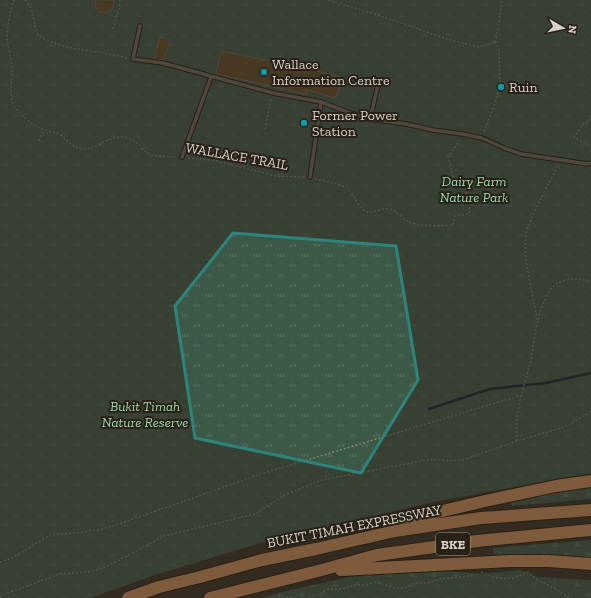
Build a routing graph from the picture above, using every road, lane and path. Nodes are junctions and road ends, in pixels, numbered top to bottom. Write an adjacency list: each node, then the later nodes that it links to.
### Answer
1 (15, 0): 16 (path, WALLACE TRAIL)
2 (25, 0): 9 (path)
3 (120, 0): 7 (path)
4 (328, 0): 8 (path)
5 (502, 0): 8 (path)
6 (140, 26): 9 (lane)
7 (113, 29)
8 (495, 42): 19 (path)
9 (134, 59): 10 (lane)
10 (211, 77): 12 (lane); 22 (lane)
11 (379, 82): 14 (lane)
12 (273, 93): 13 (lane); 17 (path)
13 (321, 102): 14 (lane); 25 (lane)
14 (370, 118): 18 (lane)
15 (591, 119): 21 (path)
16 (43, 129): 20 (path); 22 (path, WALLACE TRAIL)
17 (266, 129)
18 (462, 134): 19 (lane); 25 (path, WALLACE TRAIL)
19 (482, 138): 23 (lane)
20 (39, 141)
21 (591, 146)
22 (182, 157): 25 (path, WALLACE TRAIL)
23 (562, 160): 24 (lane); 27 (path)
24 (591, 163)
25 (310, 177)
26 (591, 281): 27 (path)
27 (537, 322): 28 (path)
28 (522, 395): 30 (path); 35 (path)
29 (591, 411): 30 (path)
30 (517, 441): 40 (path)
31 (591, 481): 34 (highway)
32 (591, 510): 34 (highway, BUKIT TIMAH EXPRESSWAY / BKE)
33 (591, 530): 37 (highway, BKE)
34 (395, 531): 41 (highway, BUKIT TIMAH EXPRESSWAY / BKE)
35 (0, 562)
36 (591, 564): 37 (highway)
37 (318, 571): 42 (highway, BKE)
38 (479, 571): 46 (path)
39 (475, 574): 45 (path)
40 (0, 596)
41 (128, 598)
42 (210, 598)
43 (278, 598): 44 (path)
44 (297, 598)
45 (308, 598)
46 (569, 598)

